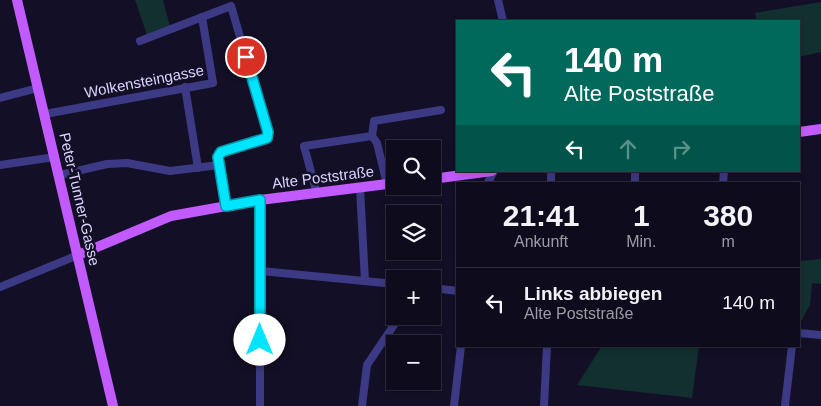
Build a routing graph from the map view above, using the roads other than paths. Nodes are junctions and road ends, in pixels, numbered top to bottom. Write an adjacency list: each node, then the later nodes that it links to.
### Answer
1 (17, 0): 7 (main road, Peter-Tunner-Gasse)
2 (498, 0): 4 (street)
3 (202, 17): 5 (street); 6 (street, Wolkensteingasse); 16 (street)
4 (503, 20)
5 (140, 41)
6 (185, 87): 10 (street, Wolkensteingasse); 17 (street)
7 (38, 88): 8 (street); 10 (main road, Peter-Tunner-Gasse)
8 (0, 98)
9 (441, 110): 13 (street)
10 (44, 114): 14 (main road, Peter-Tunner-Gasse)
11 (821, 129): 12 (main road)
12 (800, 132)
13 (372, 136): 18 (street); 24 (street)
14 (55, 157): 15 (street); 20 (main road, Peter-Tunner-Gasse)
15 (0, 165)
16 (219, 165): 17 (street); 26 (street)
17 (198, 168): 20 (street)
18 (386, 169)
19 (485, 172): 21 (main road)
20 (60, 175): 27 (main road, Peter-Tunner-Gasse)
21 (441, 178)
22 (386, 185): 23 (main road, Alte Poststraße)
23 (360, 188): 24 (main road, Alte Poststraße); 29 (street)
24 (318, 194): 25 (main road, Alte Poststraße)
25 (260, 200): 26 (main road, Alte Poststraße); 28 (street)
26 (226, 206): 27 (main road, Alte Poststraße)
27 (78, 255): 31 (street, Alte Poststraße); 40 (main road, Peter-Tunner-Gasse)
28 (261, 271): 29 (street); 41 (street)
29 (365, 281): 30 (street)
30 (386, 283)
31 (0, 287)
32 (441, 289): 33 (street)
33 (456, 291)
34 (394, 325): 42 (street)
35 (800, 333): 36 (street)
36 (821, 336)
37 (460, 347): 43 (street)
38 (547, 347): 44 (street)
39 (792, 347): 45 (street)
40 (113, 406)
41 (260, 406)
42 (362, 406)
43 (454, 406)
44 (544, 406)
45 (785, 406)

